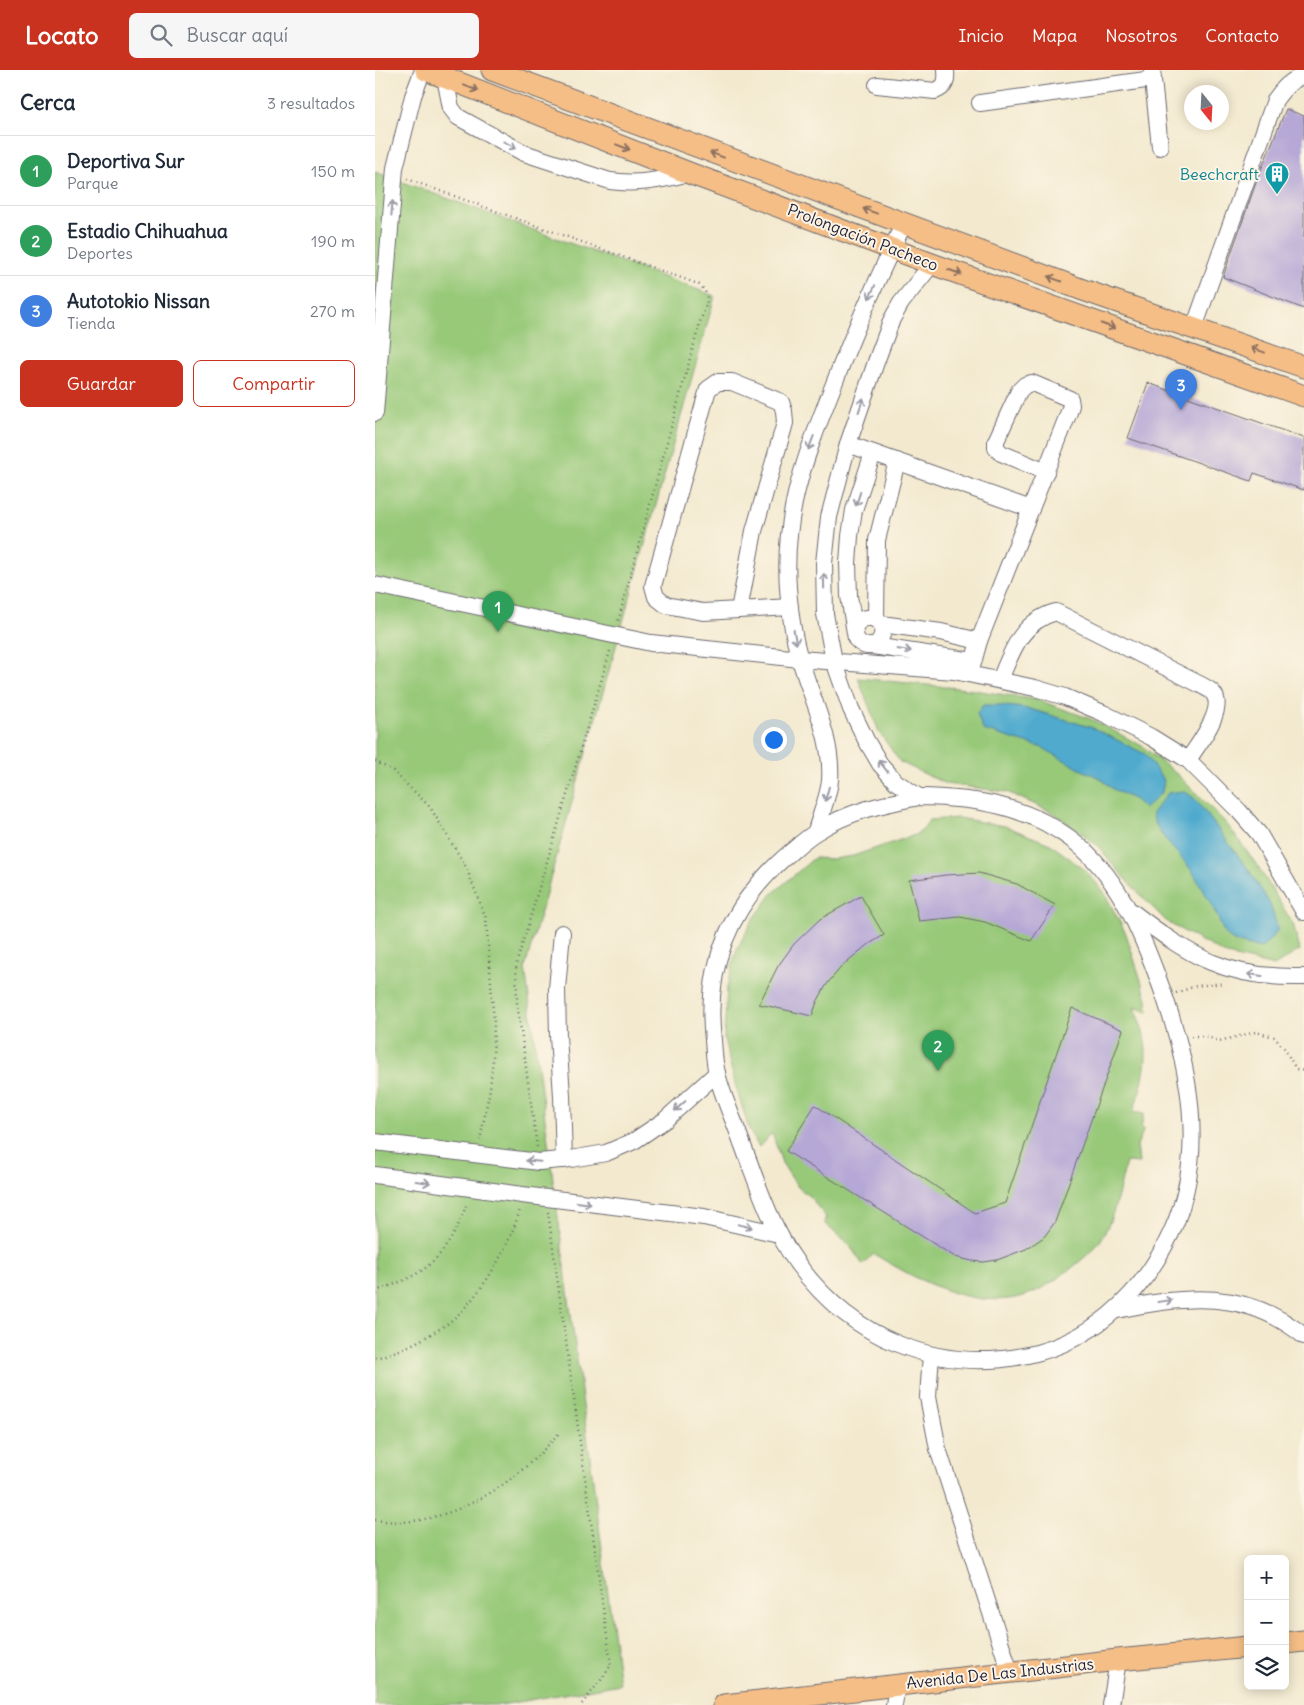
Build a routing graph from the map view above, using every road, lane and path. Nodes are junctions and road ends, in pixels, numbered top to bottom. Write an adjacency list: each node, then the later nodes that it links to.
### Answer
1 (492, 70): 11 (main road, Prolongación Pacheco, one-way to 1)
2 (946, 70): 6 (street)
3 (431, 73): 9 (main road, Prolongación Pacheco, one-way to 9); 9 (street, one-way to 9); 10 (street)
4 (1152, 74): 7 (street); 8 (street)
5 (1304, 76): 14 (street)
6 (877, 85)
7 (980, 103)
8 (1161, 147)
9 (689, 173): 12 (main road, Prolongación Pacheco)
10 (395, 174): 17 (street, one-way to 10); 31 (path)
11 (904, 223): 12 (street); 14 (main road, Prolongación Pacheco, one-way to 11)
12 (893, 248): 13 (main road, Prolongación Pacheco); 26 (street, one-way to 26)
13 (932, 264): 16 (main road, Prolongación Pacheco, one-way to 16); 18 (street, one-way to 13)
14 (1194, 328): 15 (main road, Prolongación Pacheco, one-way to 14)
15 (1304, 367)
16 (1304, 396)
17 (375, 413)
18 (847, 444): 19 (street); 36 (street, one-way to 18)
19 (873, 453): 20 (street); 23 (street, one-way to 23)
20 (897, 461): 22 (street); 24 (street)
21 (1046, 472): 21 (street); 22 (street)
22 (1031, 510): 32 (street)
23 (850, 536): 24 (street); 29 (street)
24 (877, 540): 28 (street)
25 (375, 585): 31 (street)
26 (791, 607): 27 (street); 35 (street, one-way to 35)
27 (739, 610): 27 (street)
28 (878, 622): 29 (street); 30 (street); 33 (street)
29 (854, 627): 33 (street)
30 (941, 632): 32 (street); 34 (street)
31 (614, 635): 35 (street); 55 (path)
32 (979, 641): 37 (street)
33 (873, 646): 34 (street, one-way to 34)
34 (936, 655): 37 (street)
35 (799, 659): 36 (street); 42 (street, one-way to 42)
36 (834, 661): 37 (street); 41 (street, one-way to 36)
37 (972, 667): 38 (street)
38 (1000, 680): 40 (street); 40 (street)
39 (375, 760): 53 (path)
40 (1188, 760): 44 (street)
41 (919, 797): 42 (street); 43 (street)
42 (816, 831): 51 (street)
43 (1129, 910): 46 (street, one-way to 43); 48 (street)
44 (1304, 912)
45 (562, 933): 54 (street)
46 (1304, 977)
47 (1224, 983): 48 (path)
48 (1165, 997): 49 (street)
49 (1177, 1036): 50 (path); 62 (street)
50 (1304, 1071)
51 (717, 1073): 54 (street, one-way to 54); 60 (street)
52 (375, 1142): 53 (street)
53 (476, 1154): 55 (street, one-way to 53)
54 (564, 1160): 55 (street)
55 (539, 1162)
56 (375, 1175): 57 (street, one-way to 57)
57 (471, 1188): 58 (street); 61 (path)
58 (523, 1195): 59 (street); 65 (path)
59 (546, 1198): 60 (street, one-way to 60); 74 (path)
60 (779, 1234): 64 (street)
61 (375, 1291)
62 (1117, 1310): 63 (street, one-way to 63); 64 (street)
63 (1304, 1336)
64 (931, 1355): 72 (street)
65 (375, 1358)
66 (560, 1432): 67 (path)
67 (375, 1520)
68 (1304, 1641): 69 (main road)
69 (1289, 1643)
70 (1244, 1647): 71 (main road, Avenida De Las Industrias)
71 (1118, 1660): 72 (main road, Avenida De Las Industrias); 76 (street)
72 (1010, 1672): 73 (main road, Avenida De Las Industrias)
73 (896, 1695): 75 (main road, Avenida De Las Industrias)
74 (581, 1705)
75 (723, 1705)
76 (1111, 1705)

